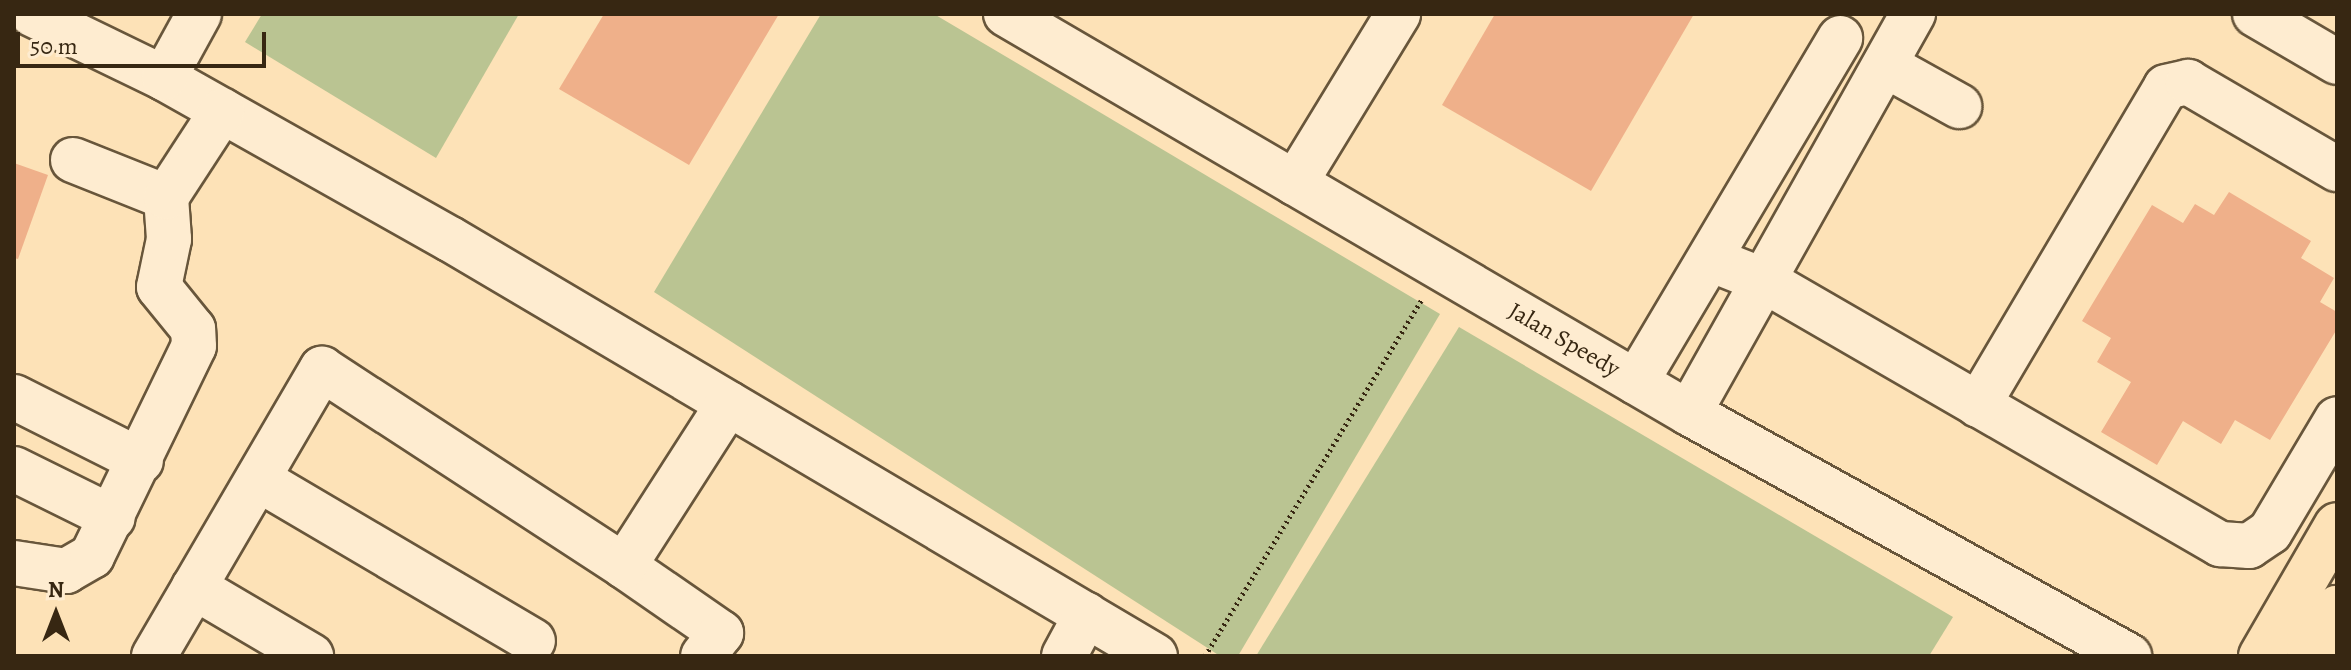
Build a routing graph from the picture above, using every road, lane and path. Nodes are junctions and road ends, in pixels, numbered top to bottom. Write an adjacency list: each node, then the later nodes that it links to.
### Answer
1 (32, 14): 10 (street)
2 (199, 14): 10 (street)
3 (1006, 14): 15 (street, Jalan Speedy)
4 (1398, 14): 15 (street)
5 (1913, 14): 9 (street)
6 (2255, 14): 8 (street)
7 (1840, 38): 17 (street)
8 (2337, 62)
9 (1885, 65): 11 (street); 19 (street)
10 (164, 78): 12 (street)
11 (1959, 106)
12 (222, 111): 16 (street); 22 (street)
13 (73, 160): 16 (street)
14 (2337, 169): 23 (street)
15 (1295, 183): 18 (street, Jalan Speedy)
16 (166, 197): 26 (street)
17 (1712, 260): 19 (street); 20 (street)
18 (1441, 268): 20 (street, Jalan Speedy); 42 (path)
19 (1765, 281): 23 (street); 24 (street)
20 (1636, 382): 24 (street, Jalan Speedy)
21 (14, 397): 26 (street)
22 (728, 404): 32 (street); 35 (street)
23 (1978, 405): 25 (street)
24 (1689, 413): 43 (street, Jalan Speedy)
25 (2337, 419)
26 (141, 461): 29 (street)
27 (14, 469): 29 (street)
28 (258, 479): 32 (street); 33 (street); 36 (street)
29 (113, 518): 31 (street)
30 (2337, 525): 44 (main road)
31 (14, 563)
32 (624, 566): 39 (street)
33 (194, 587): 37 (street); 38 (street)
34 (2337, 608): 45 (main road)
35 (1086, 615): 40 (street); 41 (street)
36 (533, 641)
37 (154, 656)
38 (311, 656)
39 (703, 656)
40 (1064, 656)
41 (1155, 656)
42 (1205, 656)
43 (2129, 656)
44 (2261, 656)
45 (2309, 656)

